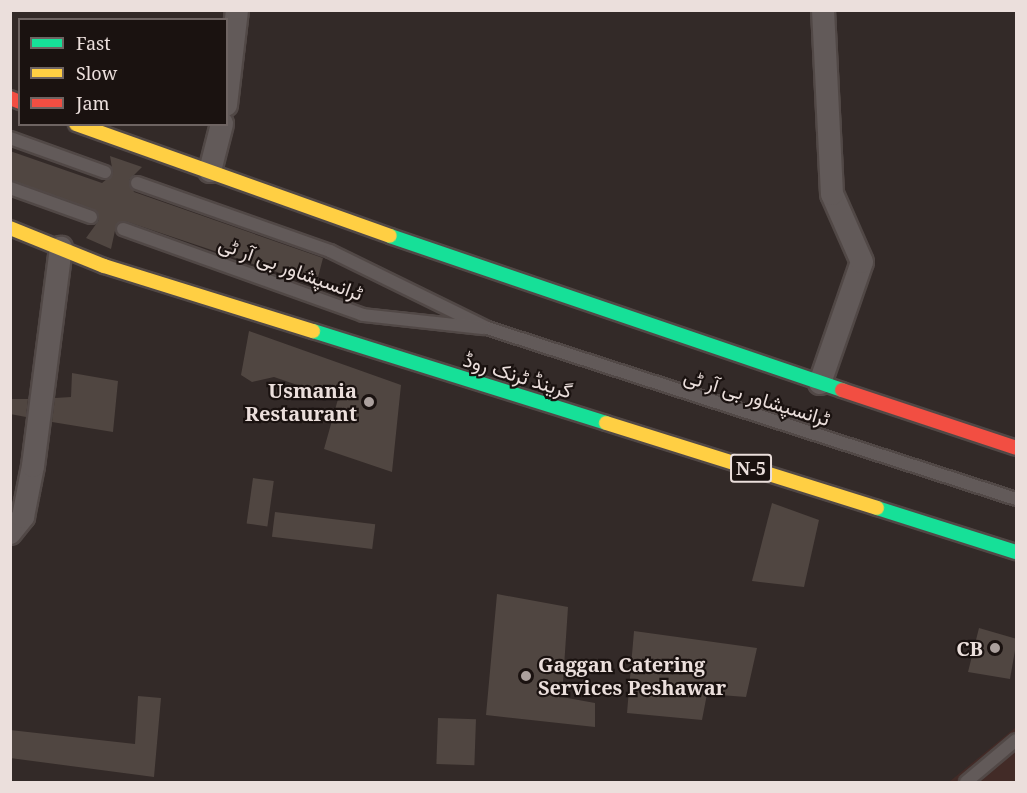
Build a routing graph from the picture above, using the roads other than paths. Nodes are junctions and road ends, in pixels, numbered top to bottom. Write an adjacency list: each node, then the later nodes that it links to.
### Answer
1 (237, 10): 3 (street)
2 (823, 10): 16 (street)
3 (228, 88)
4 (82, 126): 8 (highway)
5 (221, 126): 8 (street)
6 (10, 138): 7 (lane)
7 (105, 171)
8 (210, 171): 16 (highway)
9 (137, 183): 15 (lane, ٹرانسپشاور بی آر ٹی)
10 (10, 188): 11 (lane)
11 (91, 217)
12 (10, 228): 14 (highway, گرینڈ ٹرنک روڈ / N-5)
13 (123, 228): 15 (lane, ٹرانسپشاور بی آر ٹی)
14 (61, 248): 19 (street); 20 (highway, گرینڈ ٹرنک روڈ / N-5)
15 (487, 328): 18 (lane, ٹرانسپشاور بی آر ٹی)
16 (820, 383): 17 (highway)
17 (1017, 448)
18 (1017, 499)
19 (10, 533)
20 (1017, 552)
21 (1017, 740): 22 (lane)
22 (966, 783)

